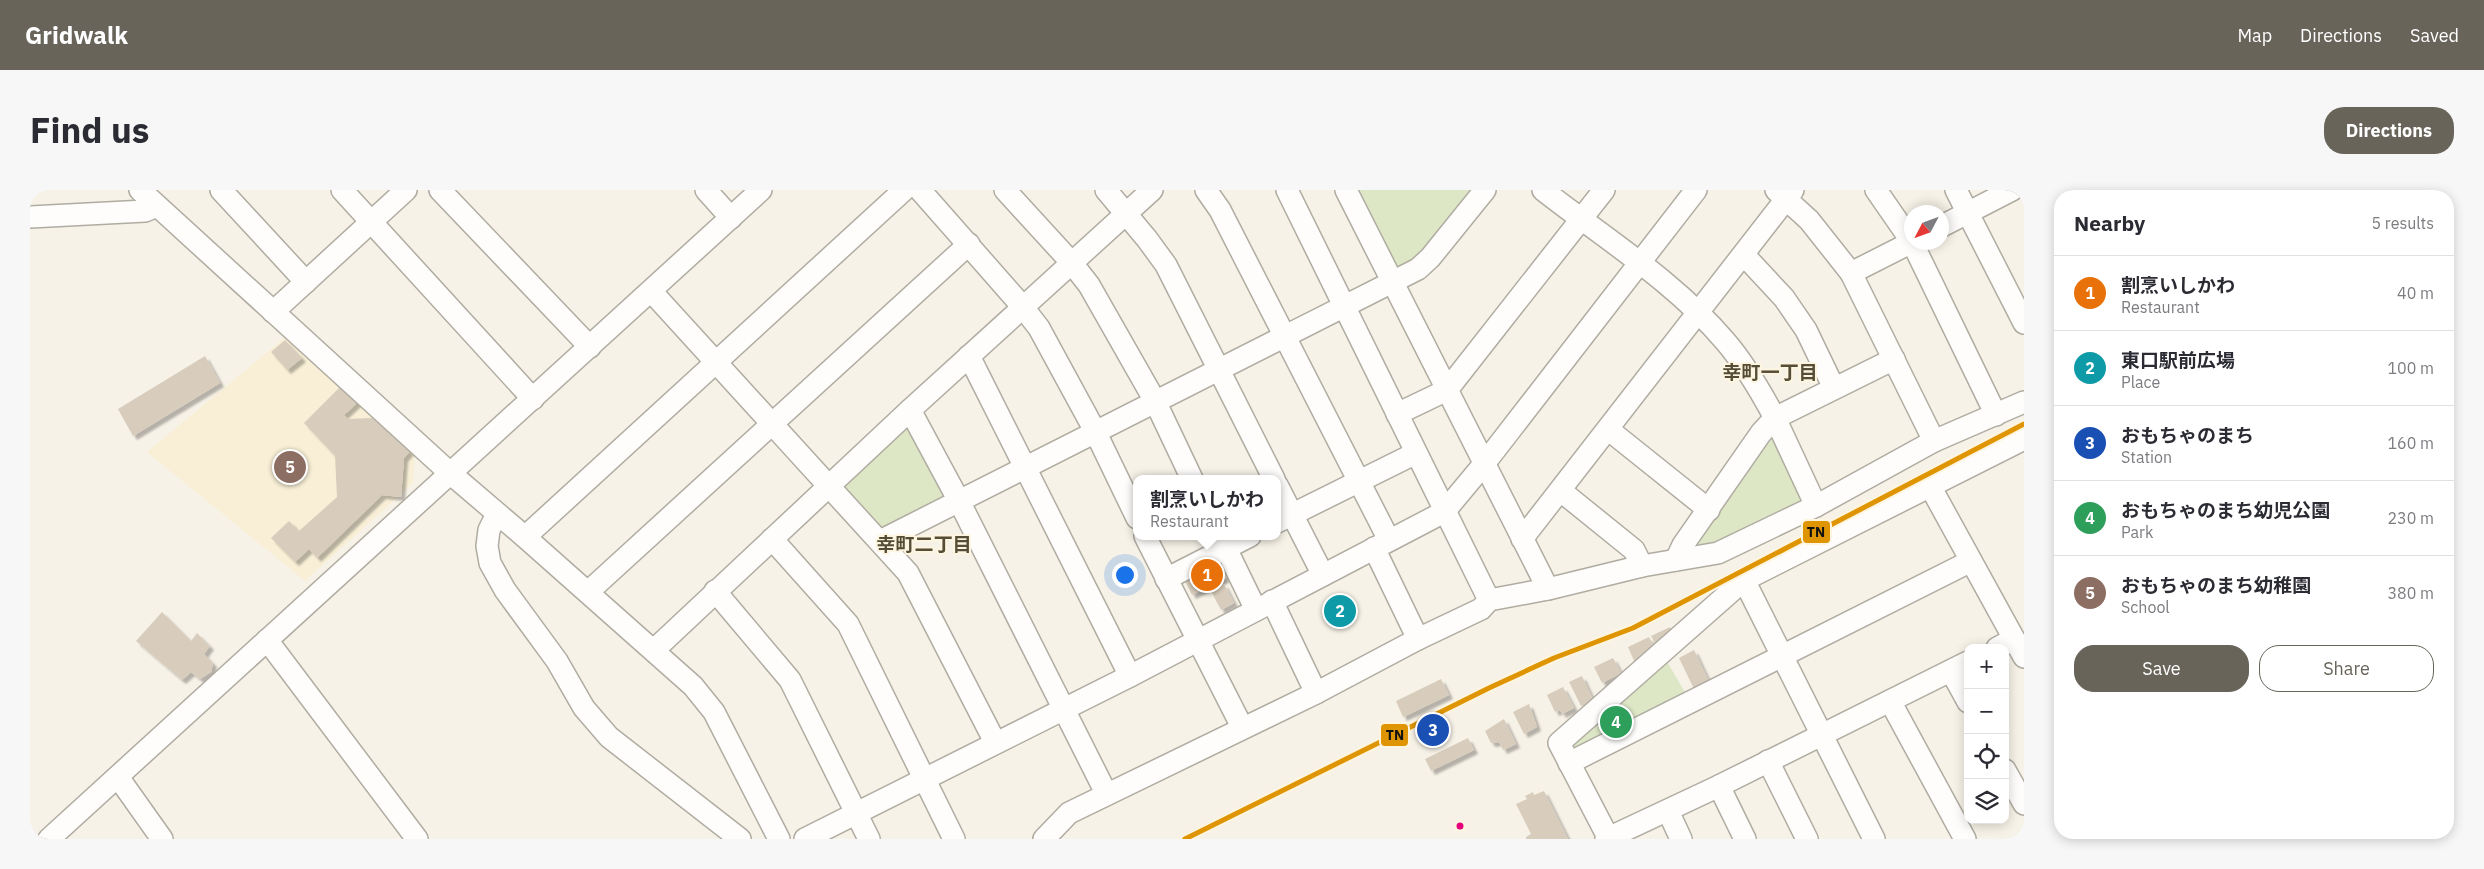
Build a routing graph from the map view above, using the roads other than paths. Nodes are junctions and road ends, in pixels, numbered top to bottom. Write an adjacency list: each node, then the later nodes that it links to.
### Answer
1 (140, 190): 24 (street)
2 (221, 190): 41 (street)
3 (342, 190): 30 (street)
4 (406, 190): 30 (street)
5 (440, 190): 49 (street)
6 (706, 190): 28 (street)
7 (761, 190): 28 (street)
8 (904, 190): 52 (street)
9 (920, 190): 33 (street)
10 (1005, 190): 37 (street)
11 (1106, 190): 26 (street)
12 (1152, 190): 26 (street)
13 (1206, 190): 48 (street)
14 (1287, 190): 44 (street)
15 (1346, 190): 40 (street)
16 (1485, 190): 40 (street)
17 (1543, 190): 29 (street)
18 (1604, 190): 29 (street)
19 (1696, 190): 38 (street)
20 (1876, 190): 32 (street)
21 (1956, 190): 25 (street)
22 (2012, 190): 25 (street)
23 (1785, 193): 36 (street); 39 (street)
24 (157, 206): 27 (street); 45 (street)
25 (1968, 212): 31 (street); 47 (street)
26 (1126, 213): 37 (street); 53 (street)
27 (30, 217)
28 (731, 218): 42 (street)
29 (1581, 220): 38 (street); 55 (street)
30 (370, 222): 41 (street); 56 (street)
31 (1949, 222)
32 (1904, 230)
33 (969, 244): 43 (street); 63 (street)
34 (1904, 246): 39 (street)
35 (1916, 250): 61 (street)
36 (1744, 255): 46 (street); 54 (street)
37 (1071, 262): 43 (street); 57 (street)
38 (1639, 263): 46 (street); 69 (street)
39 (1851, 273): 51 (street)
40 (1392, 281): 44 (street); 55 (street)
41 (306, 282): 45 (street)
42 (651, 291): 49 (street); 52 (street)
43 (1022, 306): 50 (street); 65 (street)
44 (1344, 306): 48 (street); 60 (street)
45 (273, 312): 71 (street)
46 (1698, 313): 62 (street); 64 (street)
47 (2024, 323)
48 (1285, 336): 53 (street); 74 (street)
49 (590, 347): 56 (street)
50 (969, 356): 59 (street); 70 (street)
51 (1894, 359): 54 (street); 67 (street)
52 (716, 362): 63 (street); 86 (street)
53 (1218, 370): 57 (street); 73 (street)
54 (1834, 388): 62 (street)
55 (1447, 390): 60 (street); 69 (street)
56 (534, 399): 71 (street)
57 (1154, 401): 65 (street); 72 (street)
58 (2024, 402): 61 (street)
59 (910, 410): 75 (street); 78 (street)
60 (1397, 414): 68 (street)
61 (1996, 415): 67 (street)
62 (1775, 418): 80 (street); 82 (street)
63 (771, 423): 75 (street); 101 (street)
64 (1609, 430): 77 (street); 82 (street)
65 (1095, 431): 70 (street); 81 (street)
66 (2024, 440): 76 (street)
67 (1934, 441): 80 (street)
68 (1416, 452): 74 (street); 83 (street)
69 (1484, 464): 83 (street); 88 (street)
70 (1025, 467): 78 (street); 111 (street)
71 (450, 473): 84 (street); 105 (street)
72 (1190, 475)
73 (1272, 475)
74 (1358, 481): 85 (street); 92 (street)
75 (829, 486): 87 (street); 90 (street)
76 (1930, 486): 94 (street); 98 (street)
77 (1560, 492): 88 (street); 95 (street)
78 (959, 501): 90 (street); 115 (street)
79 (1281, 502): 85 (street)
80 (1816, 506): 93 (street)
81 (1133, 510)
82 (1709, 510): 93 (street)
83 (1444, 512): 92 (street); 102 (street)
84 (497, 514): 86 (street); 132 (street)
85 (1285, 518): 96 (street)
86 (525, 537): 101 (street)
87 (772, 539): 100 (street); 123 (street)
88 (1522, 539): 99 (street)
89 (1148, 540): 97 (street)
90 (880, 541): 118 (street)
91 (1223, 542): 97 (street); 103 (street)
92 (1381, 544): 96 (street); 104 (street)
93 (1676, 560): 95 (street)
94 (1971, 561): 107 (street); 109 (street)
95 (1642, 566): 99 (street)
96 (1323, 575): 103 (street)
97 (1166, 579): 106 (street)
98 (1744, 580): 109 (street); 120 (street)
99 (1548, 589): 102 (street)
100 (715, 591): 108 (street); 128 (street)
101 (588, 592): 108 (street)
102 (1490, 600): 104 (street)
103 (1264, 605): 106 (street); 113 (street)
104 (1418, 639): 113 (street)
105 (268, 640): 121 (street); 131 (street)
106 (1197, 640): 111 (street); 116 (street)
107 (2012, 648)
108 (654, 650): 133 (street)
109 (1783, 655): 117 (street); 120 (street)
110 (1959, 667): 112 (street); 114 (street)
111 (1130, 676): 115 (street)
112 (1965, 689)
113 (1316, 692): 116 (street)
114 (1890, 701): 117 (street); 143 (street)
115 (1063, 708): 118 (street); 125 (street)
116 (1242, 727): 125 (street)
117 (1822, 735): 119 (street); 142 (street)
118 (995, 742): 123 (street)
119 (1768, 761): 124 (street); 141 (street)
120 (1569, 763): 138 (street)
121 (118, 777): 129 (street); 130 (street)
122 (2009, 777): 126 (street)
123 (924, 778): 128 (street); 136 (street)
124 (1719, 786): 127 (street); 140 (street)
125 (1106, 793): 137 (street)
126 (2024, 804)
127 (1668, 811): 138 (street); 139 (street)
128 (856, 813): 134 (street); 135 (street)
129 (48, 839)
130 (162, 839)
131 (417, 839)
132 (740, 839)
133 (779, 839)
134 (805, 839)
135 (869, 839)
136 (954, 839)
137 (1044, 839)
138 (1607, 839)
139 (1681, 839)
140 (1745, 839)
141 (1807, 839)
142 (1874, 839)
143 (1965, 839)

